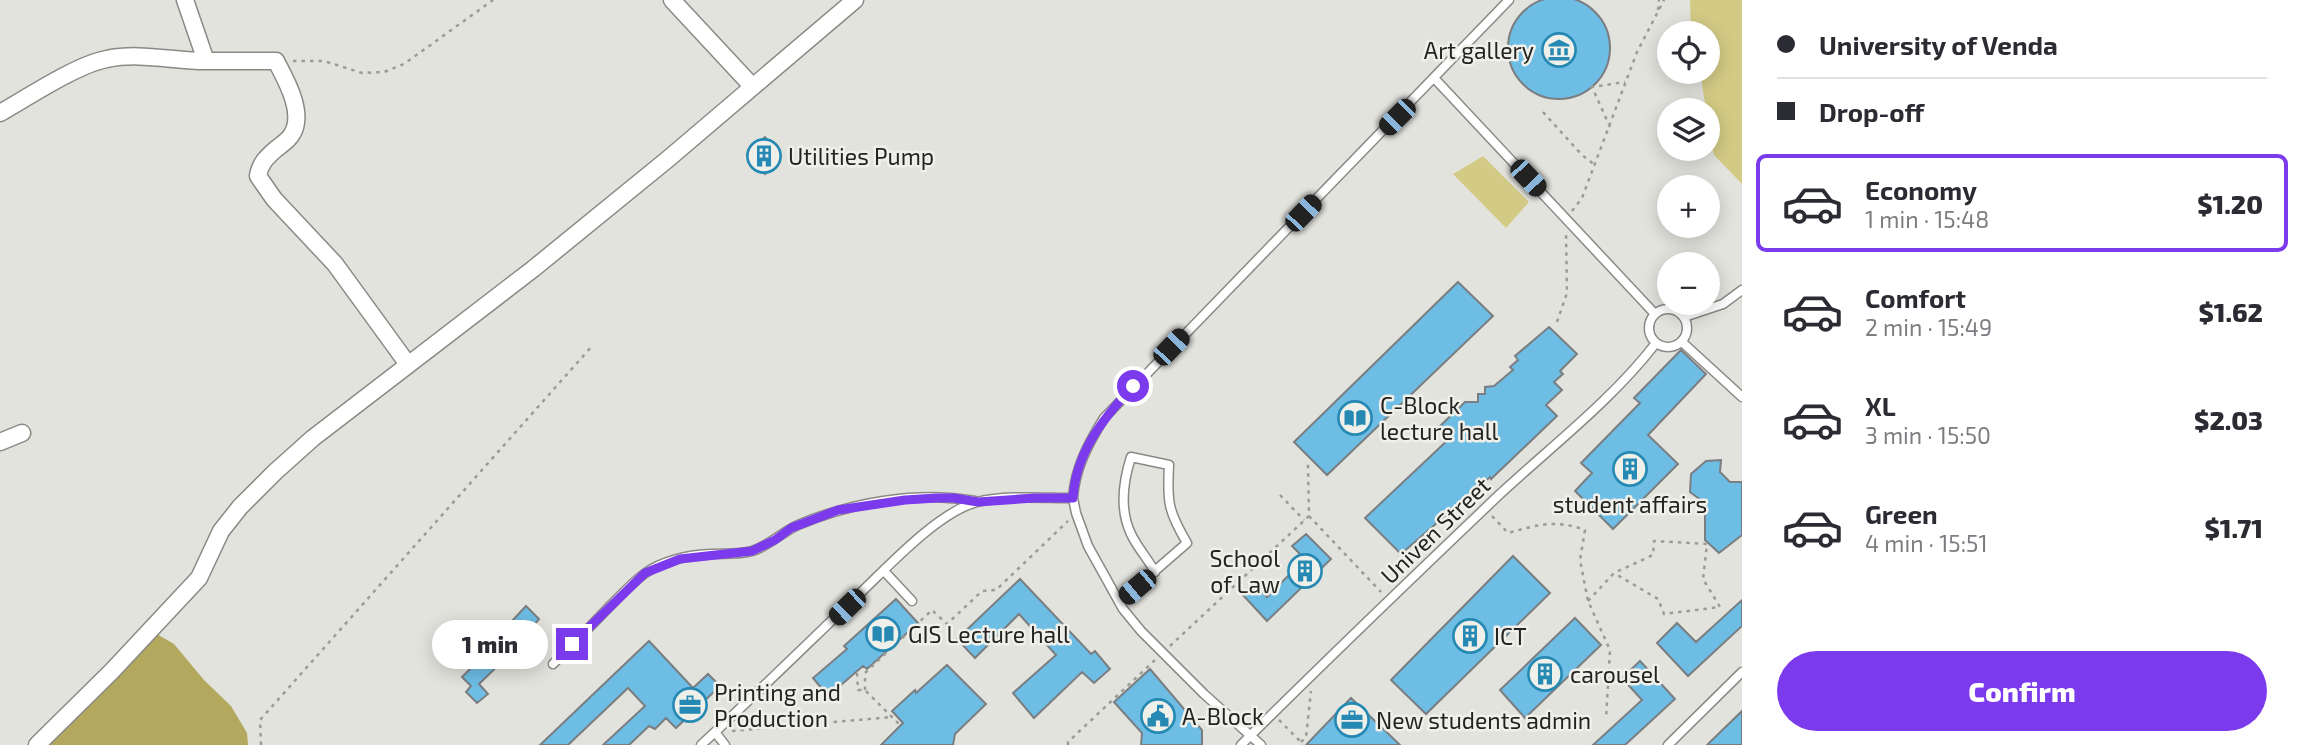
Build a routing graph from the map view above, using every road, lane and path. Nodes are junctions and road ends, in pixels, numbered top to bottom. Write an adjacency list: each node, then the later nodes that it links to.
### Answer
1 (185, 0): 9 (street)
2 (493, 0): 10 (path)
3 (672, 0): 13 (street)
4 (855, 0): 13 (street)
5 (1509, 0): 11 (lane)
6 (1659, 0): 8 (path)
7 (1664, 0): 8 (path)
8 (1658, 13): 12 (path)
9 (205, 61): 10 (street); 15 (street)
10 (276, 61): 26 (street)
11 (1435, 79): 18 (lane); 32 (lane)
12 (1626, 82): 16 (path); 16 (path)
13 (752, 86): 26 (street)
14 (1543, 112): 17 (path)
15 (0, 113)
16 (1610, 127): 17 (path)
17 (1595, 165): 18 (path)
18 (1566, 218): 20 (lane); 22 (path)
19 (1742, 290): 21 (lane)
20 (1655, 314): 21 (lane); 24 (lane)
21 (1684, 317): 23 (lane)
22 (1557, 322)
23 (1682, 342): 24 (lane); 27 (lane)
24 (1657, 343): 34 (lane, Univen Street)
25 (593, 345): 59 (path)
26 (407, 363): 58 (street)
27 (1742, 397)
28 (22, 433): 29 (street)
29 (0, 442)
30 (1308, 464): 36 (path)
31 (1280, 495): 37 (path)
32 (1073, 498): 33 (lane); 35 (lane)
33 (978, 502): 38 (lane); 46 (lane)
34 (1485, 509): 42 (lane, Univen Street); 43 (path)
35 (1076, 513): 44 (lane); 50 (path)
36 (1309, 516): 37 (path); 42 (path)
37 (1304, 520): 45 (path)
38 (884, 571): 41 (lane); 55 (lane)
39 (1155, 572): 39 (lane); 44 (lane)
40 (1614, 573): 40 (path); 43 (path)
41 (912, 601)
42 (1389, 601): 49 (lane, Univen Street)
43 (1588, 601): 53 (path)
44 (1119, 602): 45 (lane)
45 (1163, 652): 56 (lane); 62 (path)
46 (553, 664)
47 (1742, 672): 65 (lane)
48 (857, 673): 50 (path)
49 (1313, 673): 51 (lane, Univen Street); 57 (path)
50 (865, 690): 52 (path)
51 (1272, 713): 56 (lane, Univen Street); 57 (path)
52 (892, 717): 54 (path); 55 (path)
53 (1606, 719)
54 (900, 725)
55 (715, 732): 60 (lane); 61 (lane)
56 (1251, 735): 63 (lane, Univen Street); 64 (lane)
57 (1302, 743)
58 (37, 745)
59 (261, 745)
60 (701, 745)
61 (725, 745)
62 (1068, 745)
63 (1241, 745)
64 (1261, 745)
65 (1668, 745)

